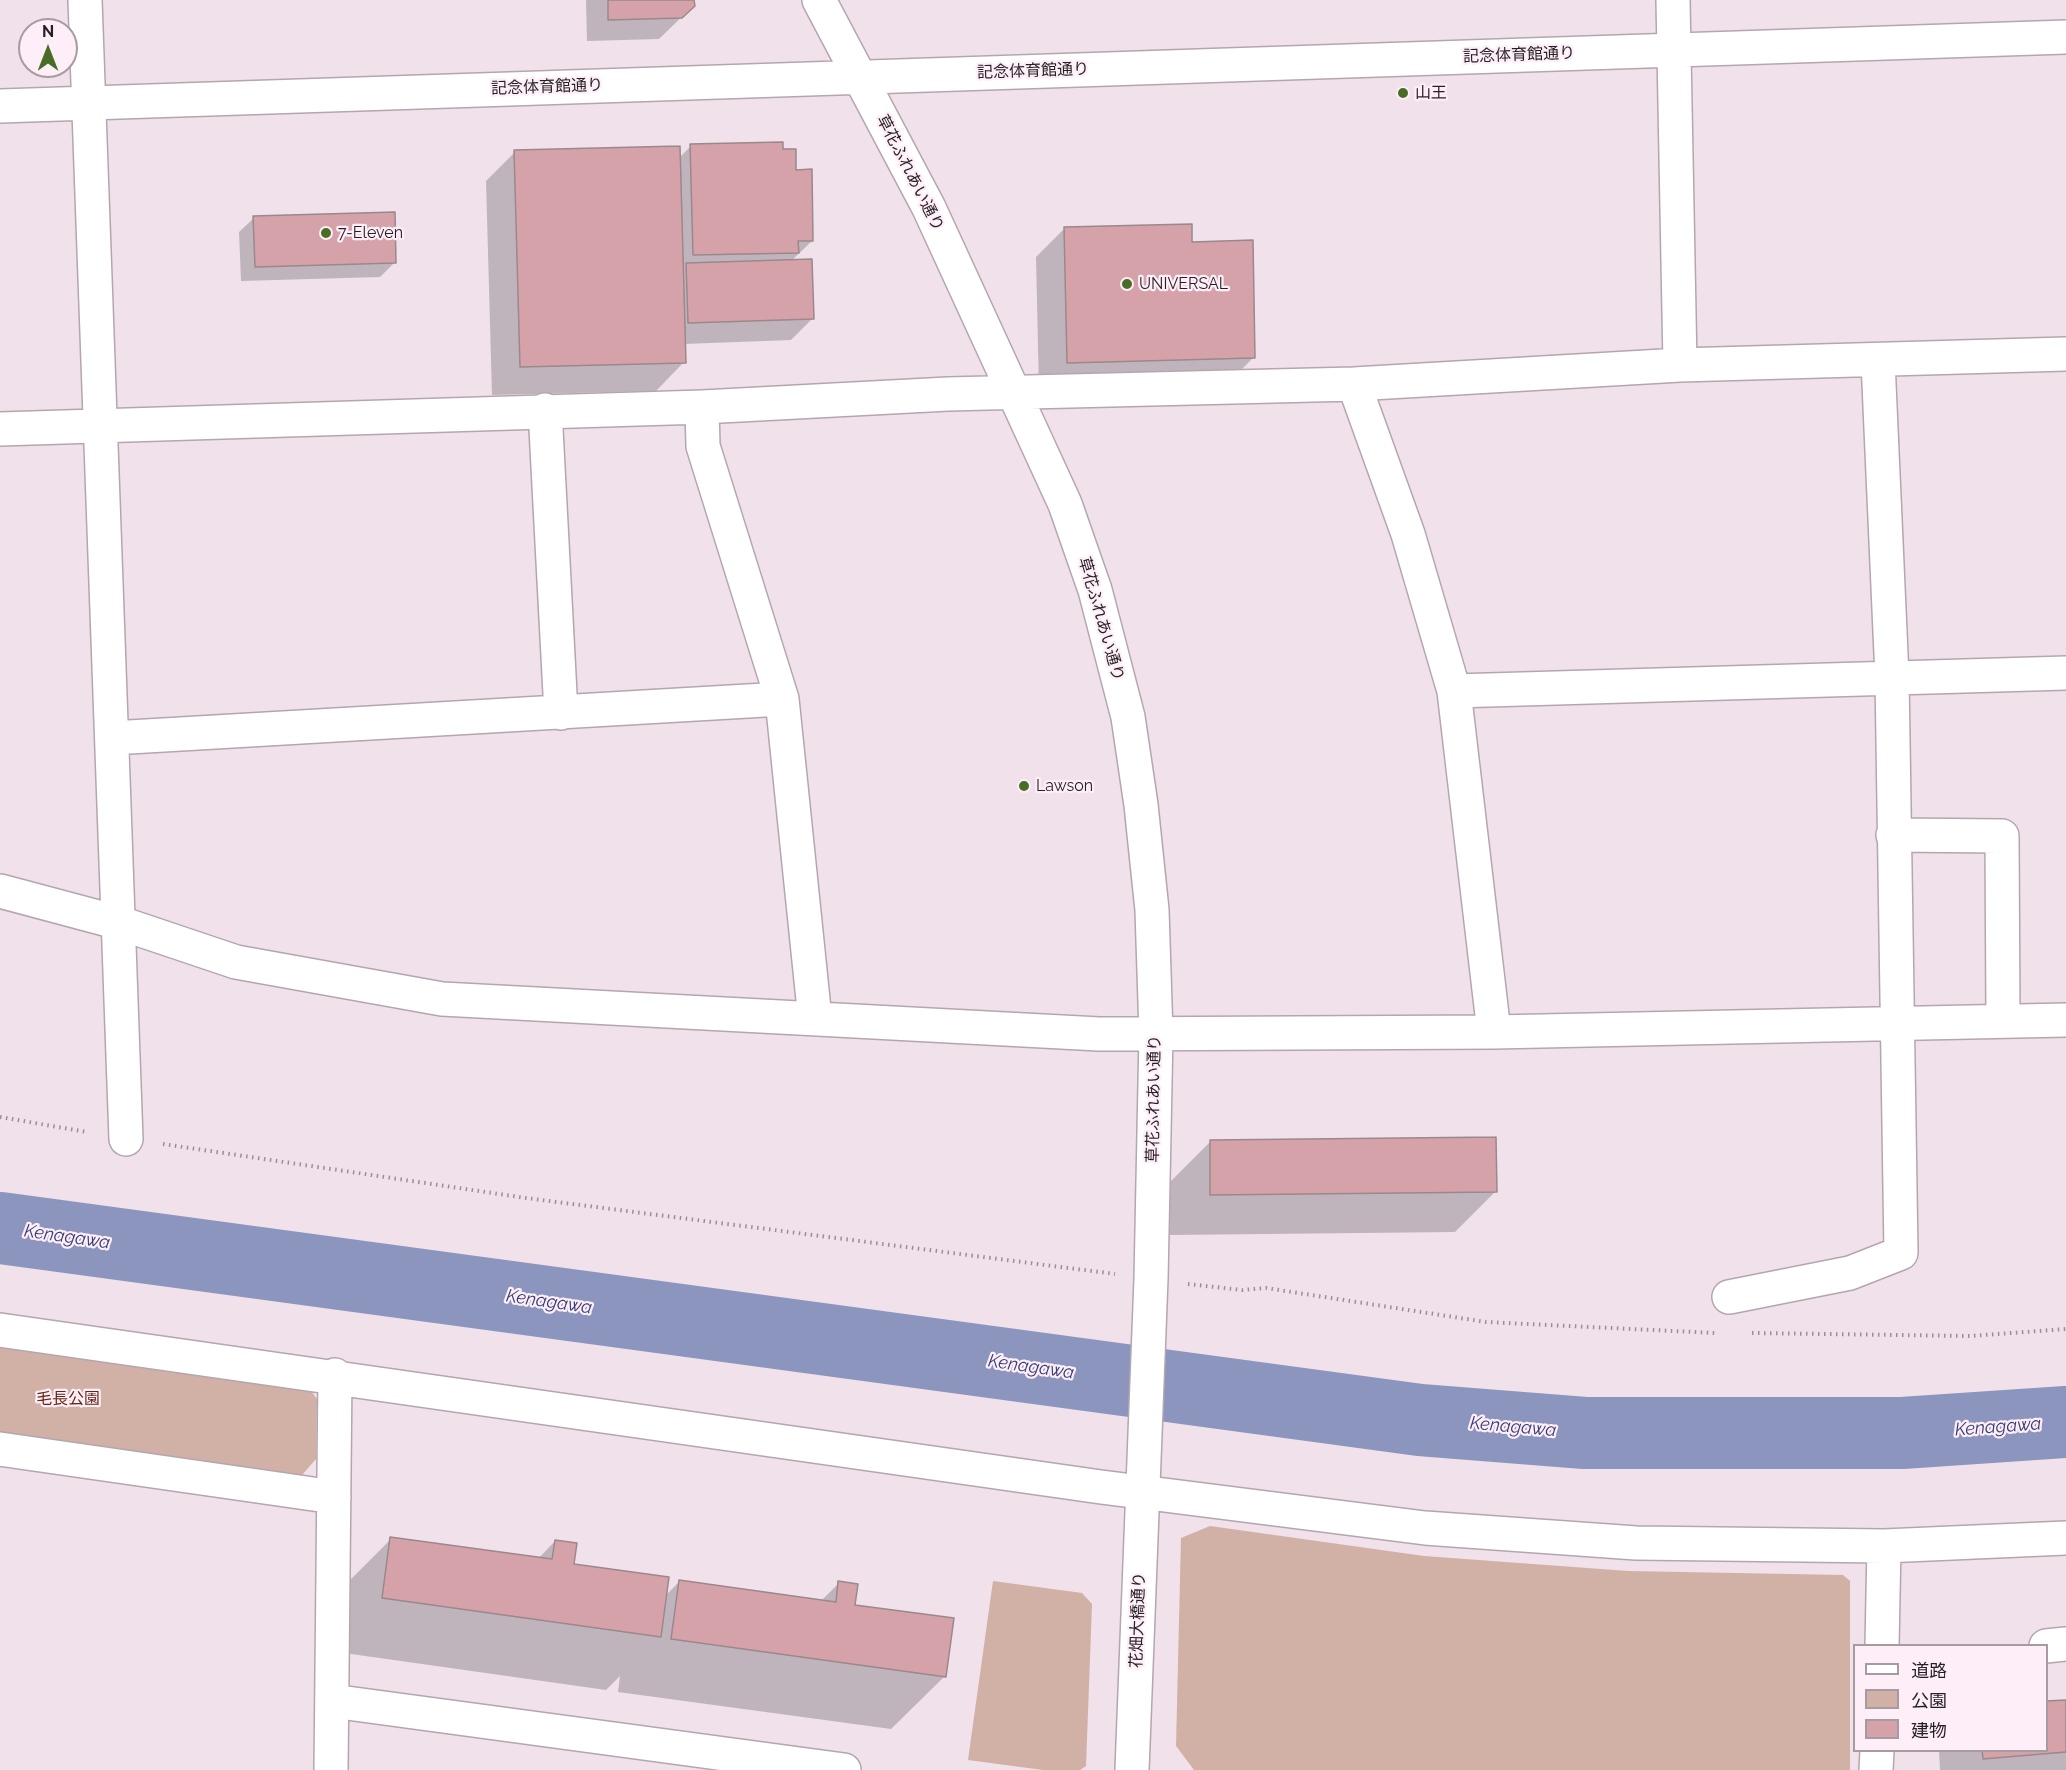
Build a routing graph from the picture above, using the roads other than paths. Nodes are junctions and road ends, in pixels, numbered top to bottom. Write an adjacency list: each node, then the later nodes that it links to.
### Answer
1 (86, 0): 7 (street)
2 (819, 0): 6 (street, 草花ふれあい通り)
3 (1673, 0): 5 (street)
4 (2066, 37): 5 (street, 記念体育館通り)
5 (1675, 50): 6 (street, 記念体育館通り); 11 (street)
6 (860, 76): 7 (street, 記念体育館通り); 13 (street, 草花ふれあい通り)
7 (90, 103): 8 (street, 記念体育館通り); 16 (street)
8 (0, 106)
9 (2066, 354): 10 (street)
10 (1878, 361): 11 (street); 19 (street)
11 (1680, 365): 12 (street)
12 (1354, 384): 13 (street); 20 (street)
13 (1017, 394): 14 (street); 32 (street, 草花ふれあい通り)
14 (702, 407): 15 (street); 21 (street)
15 (545, 410): 16 (street); 22 (street)
16 (101, 426): 17 (street); 23 (street)
17 (0, 429)
18 (2066, 673): 19 (street)
19 (1892, 677): 20 (street); 24 (street)
20 (1454, 691): 31 (street)
21 (782, 699): 22 (street); 27 (street)
22 (561, 712): 23 (street)
23 (112, 738): 26 (street)
24 (1893, 835): 29 (street); 30 (street)
25 (0, 891): 26 (street)
26 (120, 923): 27 (street); 33 (street)
27 (815, 1019): 32 (street)
28 (2066, 1020): 29 (street)
29 (2003, 1021): 30 (street)
30 (1897, 1025): 31 (street); 34 (street)
31 (1494, 1032): 32 (street)
32 (1156, 1034): 38 (street, 草花ふれあい通り)
33 (126, 1139)
34 (1729, 1297)
35 (0, 1330): 36 (street)
36 (335, 1375): 38 (street); 39 (street)
37 (0, 1449): 39 (street)
38 (1143, 1481): 41 (street); 49 (street, 花畑大橋通り)
39 (334, 1497): 45 (street)
40 (2066, 1538): 41 (street)
41 (1884, 1546): 42 (street)
42 (1882, 1644)
43 (2066, 1644): 44 (street)
44 (2048, 1646)
45 (332, 1701): 47 (street); 48 (street)
46 (1878, 1752): 50 (street)
47 (331, 1770)
48 (844, 1770)
49 (1132, 1770)
50 (1876, 1770)

